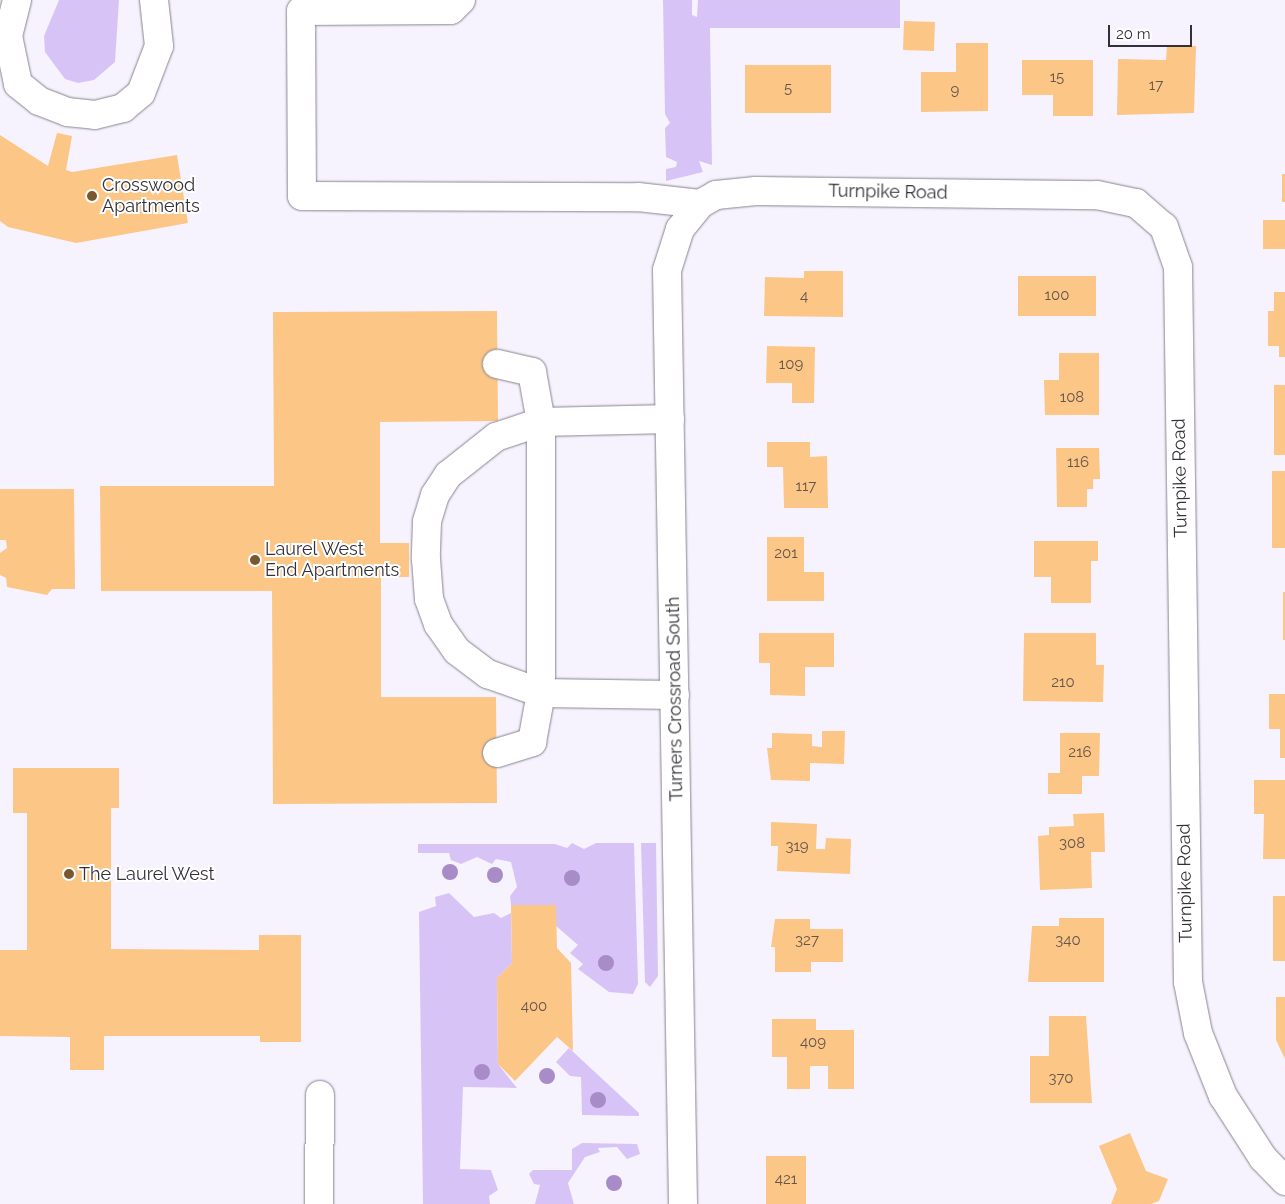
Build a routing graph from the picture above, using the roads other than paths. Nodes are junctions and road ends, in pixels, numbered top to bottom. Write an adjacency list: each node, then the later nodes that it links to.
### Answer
1 (17, 0): 2 (street)
2 (154, 0)
3 (462, 0): 4 (street)
4 (700, 204): 6 (street, Turners Crossroad South); 12 (street, Turnpike Road)
5 (497, 364): 7 (street)
6 (670, 419): 7 (street); 9 (street, Turners Crossroad South)
7 (541, 422): 8 (street); 8 (street)
8 (541, 693): 9 (street); 10 (street)
9 (676, 695): 14 (street, Turners Crossroad South)
10 (497, 753)
11 (320, 1094): 13 (street)
12 (1285, 1181)
13 (320, 1204)
14 (682, 1204)

